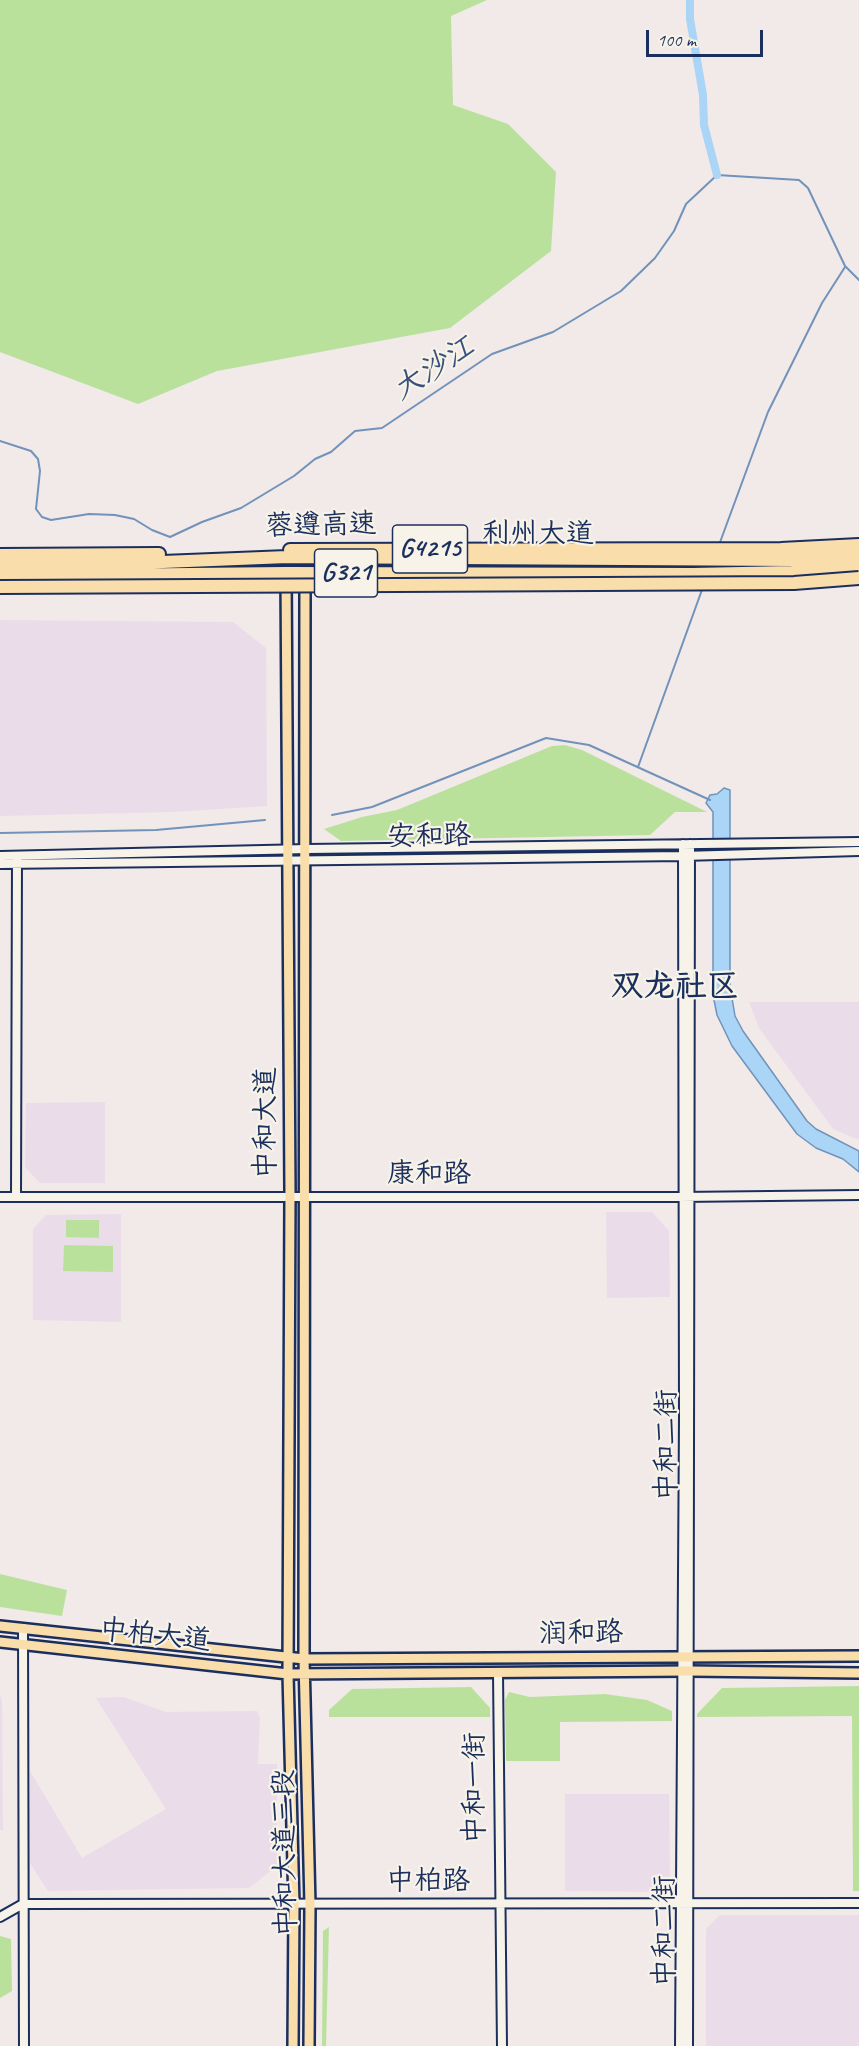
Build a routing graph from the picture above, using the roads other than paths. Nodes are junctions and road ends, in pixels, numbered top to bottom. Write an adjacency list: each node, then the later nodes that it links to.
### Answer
1 (859, 545): 3 (highway, 蓉遵高速 / G4215)
2 (859, 554): 4 (highway, 利州大道 / G321)
3 (0, 555)
4 (0, 566)
5 (859, 566): 7 (highway, 利州大道 / G321)
6 (286, 573): 7 (highway, 利州大道 / G321); 8 (highway, 利州大道 / G321); 13 (main road, 中和大道)
7 (306, 573): 14 (main road, 中和大道)
8 (0, 576)
9 (859, 579): 10 (highway, 蓉遵高速 / G4215, bridge)
10 (0, 587)
11 (859, 842): 12 (street, 安和路)
12 (687, 844): 14 (street, 安和路); 17 (street, 中和二街)
13 (288, 849): 14 (street, 安和路); 18 (street, 安和路); 19 (main road, 中和大道)
14 (306, 849): 20 (main road, 中和大道)
15 (859, 851): 17 (street, 安和路)
16 (0, 856): 18 (street, 安和路)
17 (687, 856): 20 (street, 安和路); 25 (street, 中和二街)
18 (17, 860): 19 (street, 安和路); 21 (street, 安和路); 23 (street)
19 (289, 862): 20 (street, 安和路); 26 (main road, 中和大道)
20 (306, 862): 27 (main road, 中和大道)
21 (0, 864)
22 (859, 1195): 25 (street, 康和路)
23 (16, 1196): 24 (street, 康和路); 26 (street, 康和路)
24 (0, 1197)
25 (686, 1197): 27 (street, 康和路); 32 (street, 中和二街)
26 (290, 1198): 27 (street, 康和路); 34 (main road, 中和大道)
27 (304, 1198): 35 (main road, 中和大道)
28 (0, 1626): 29 (main road, 中柏大道)
29 (23, 1628): 31 (street); 34 (main road, 中柏大道)
30 (0, 1642): 31 (main road, 中柏大道)
31 (22, 1644): 39 (main road, 中柏大道); 43 (street)
32 (686, 1655): 33 (main road, 润和路); 35 (main road, 润和路); 36 (street, 中和二街)
33 (859, 1656)
34 (288, 1658): 35 (main road, 中柏大道); 39 (main road, 中和大道)
35 (304, 1659): 40 (main road, 中和大道三段)
36 (686, 1671): 37 (main road, 润和路); 38 (main road, 润和路); 46 (street, 中和二街)
37 (498, 1673): 40 (main road, 润和路); 41 (street, 中和一街)
38 (859, 1673)
39 (288, 1674): 40 (main road, 中柏大道); 44 (main road, 中和大道三段)
40 (304, 1674): 45 (main road, 中和大道三段)
41 (499, 1903): 45 (street, 中柏路); 46 (street, 中柏路); 51 (street, 中和一街)
42 (859, 1903): 46 (street, 中柏路)
43 (23, 1904): 44 (street, 中柏路); 47 (street, 中柏路); 48 (street)
44 (294, 1905): 45 (street, 中柏路); 49 (main road, 中和大道三段)
45 (310, 1905): 50 (main road, 中和大道三段)
46 (684, 1905): 52 (street, 中和二街); 53 (street, 中和二街)
47 (0, 1917)
48 (24, 2046)
49 (293, 2046)
50 (309, 2046)
51 (502, 2046)
52 (680, 2046)
53 (688, 2046)

